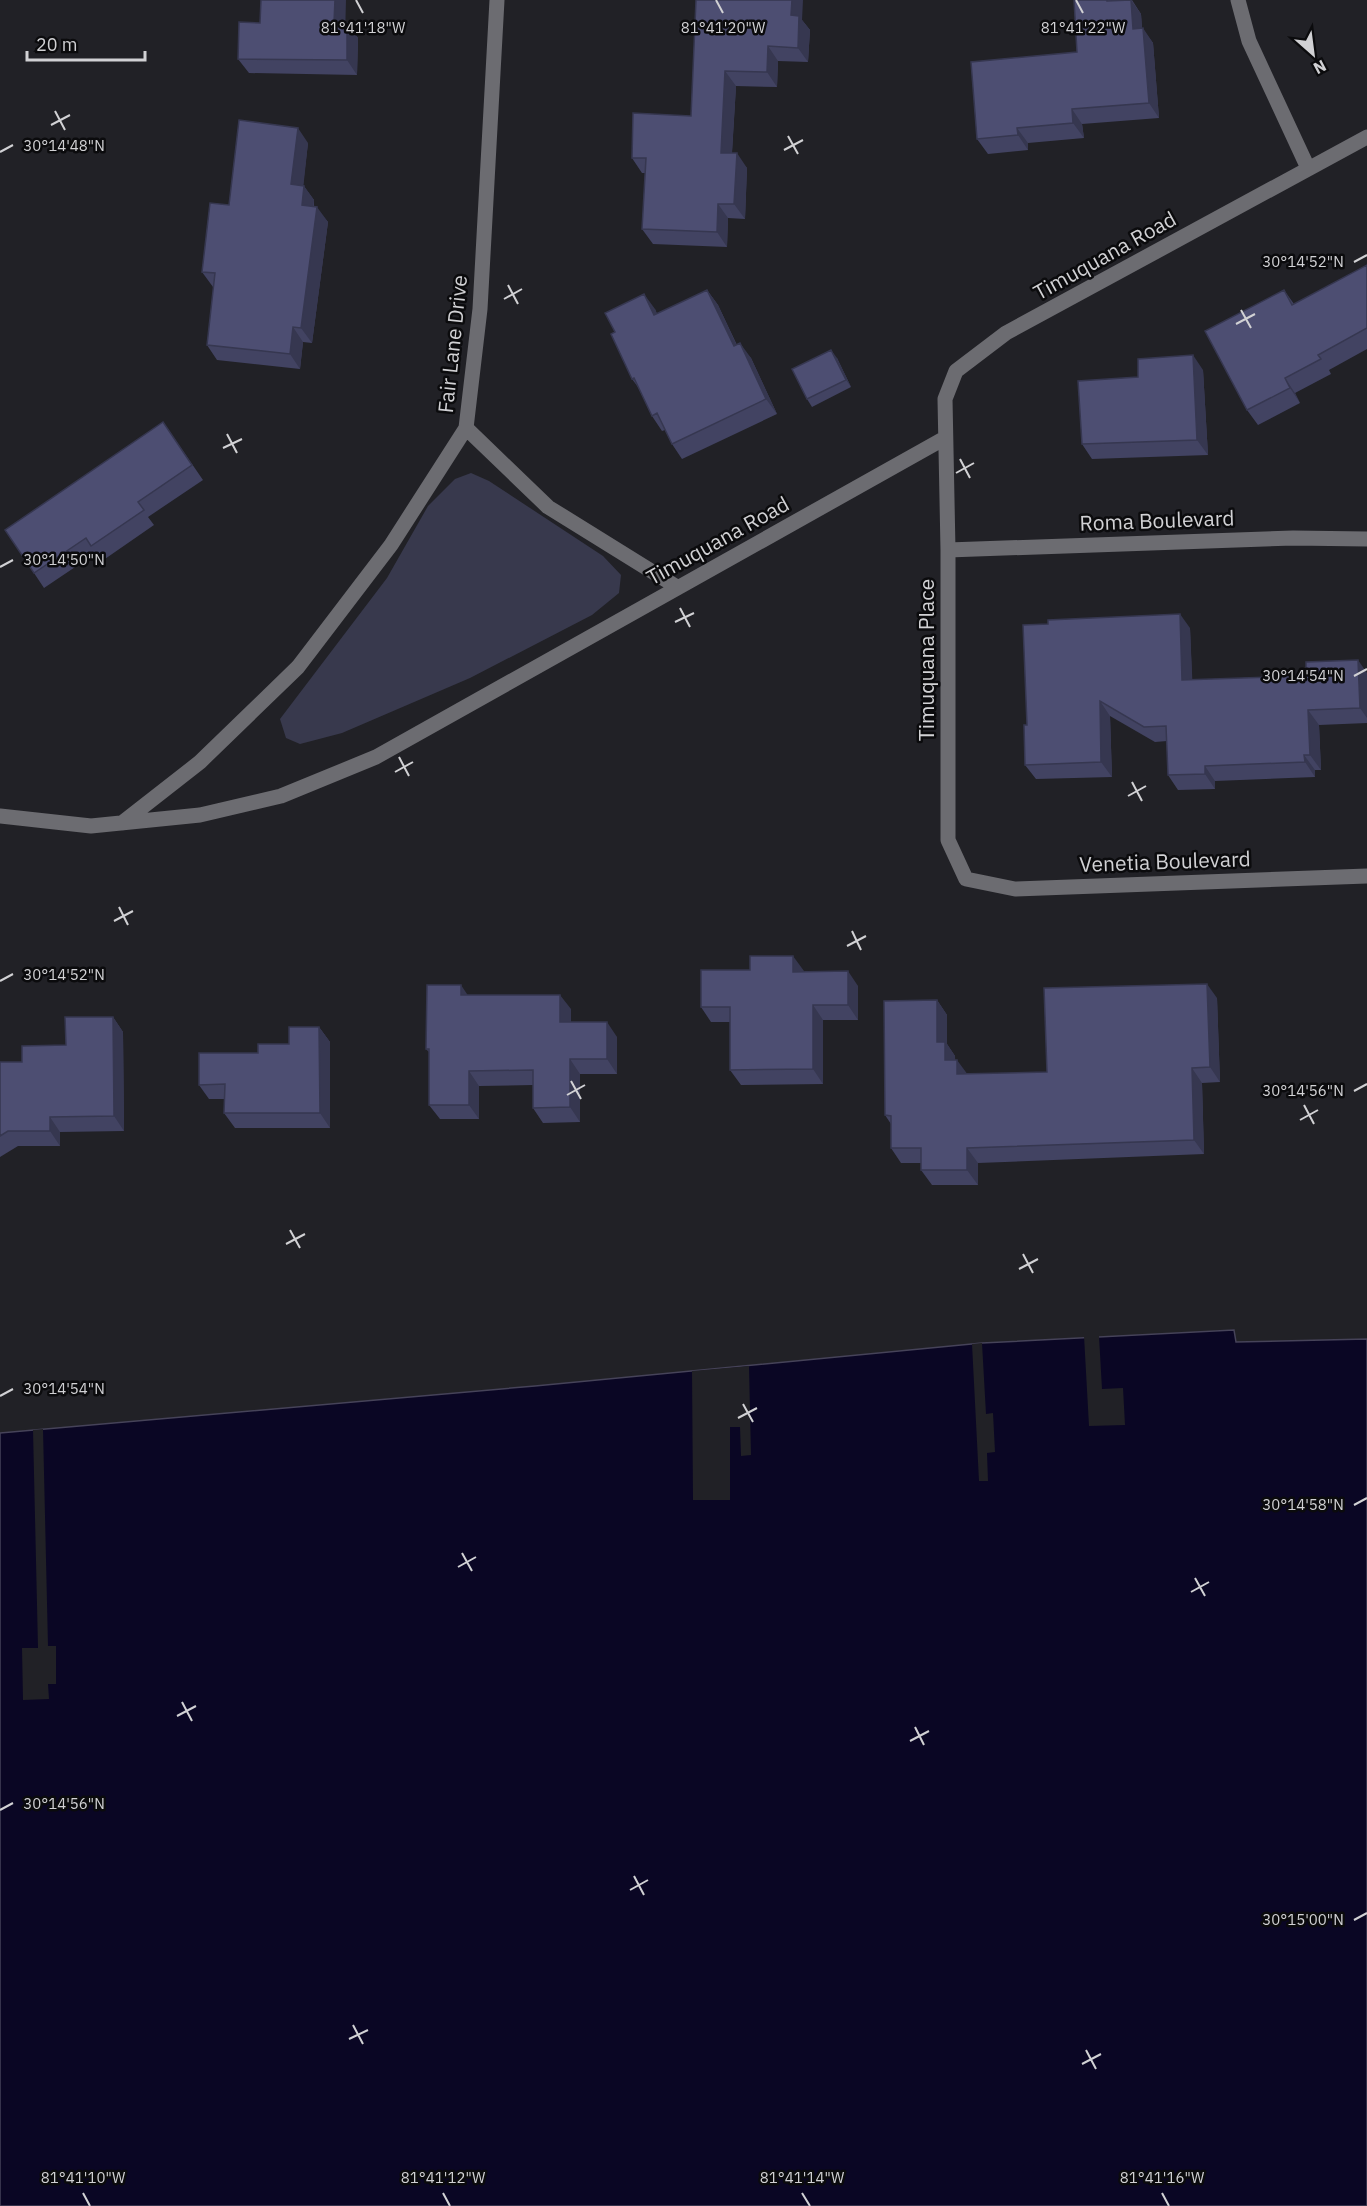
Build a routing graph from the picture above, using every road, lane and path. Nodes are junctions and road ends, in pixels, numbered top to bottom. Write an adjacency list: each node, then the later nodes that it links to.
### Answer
1 (497, 0): 5 (street, Fair Lane Drive)
2 (1239, 0): 4 (street)
3 (1367, 137): 4 (street, Timuquana Road)
4 (1308, 168): 6 (street, Timuquana Road)
5 (466, 428): 9 (street, Fair Lane Drive); 11 (street)
6 (945, 438): 8 (street, Timuquana Place); 9 (street, Timuquana Road)
7 (1367, 539): 8 (street, Roma Boulevard)
8 (948, 550): 13 (street, Timuquana Place)
9 (677, 586): 11 (street, Timuquana Road)
10 (0, 816): 11 (street, Timuquana Road)
11 (122, 823)
12 (1367, 876): 13 (street, Venetia Boulevard)
13 (966, 879)

